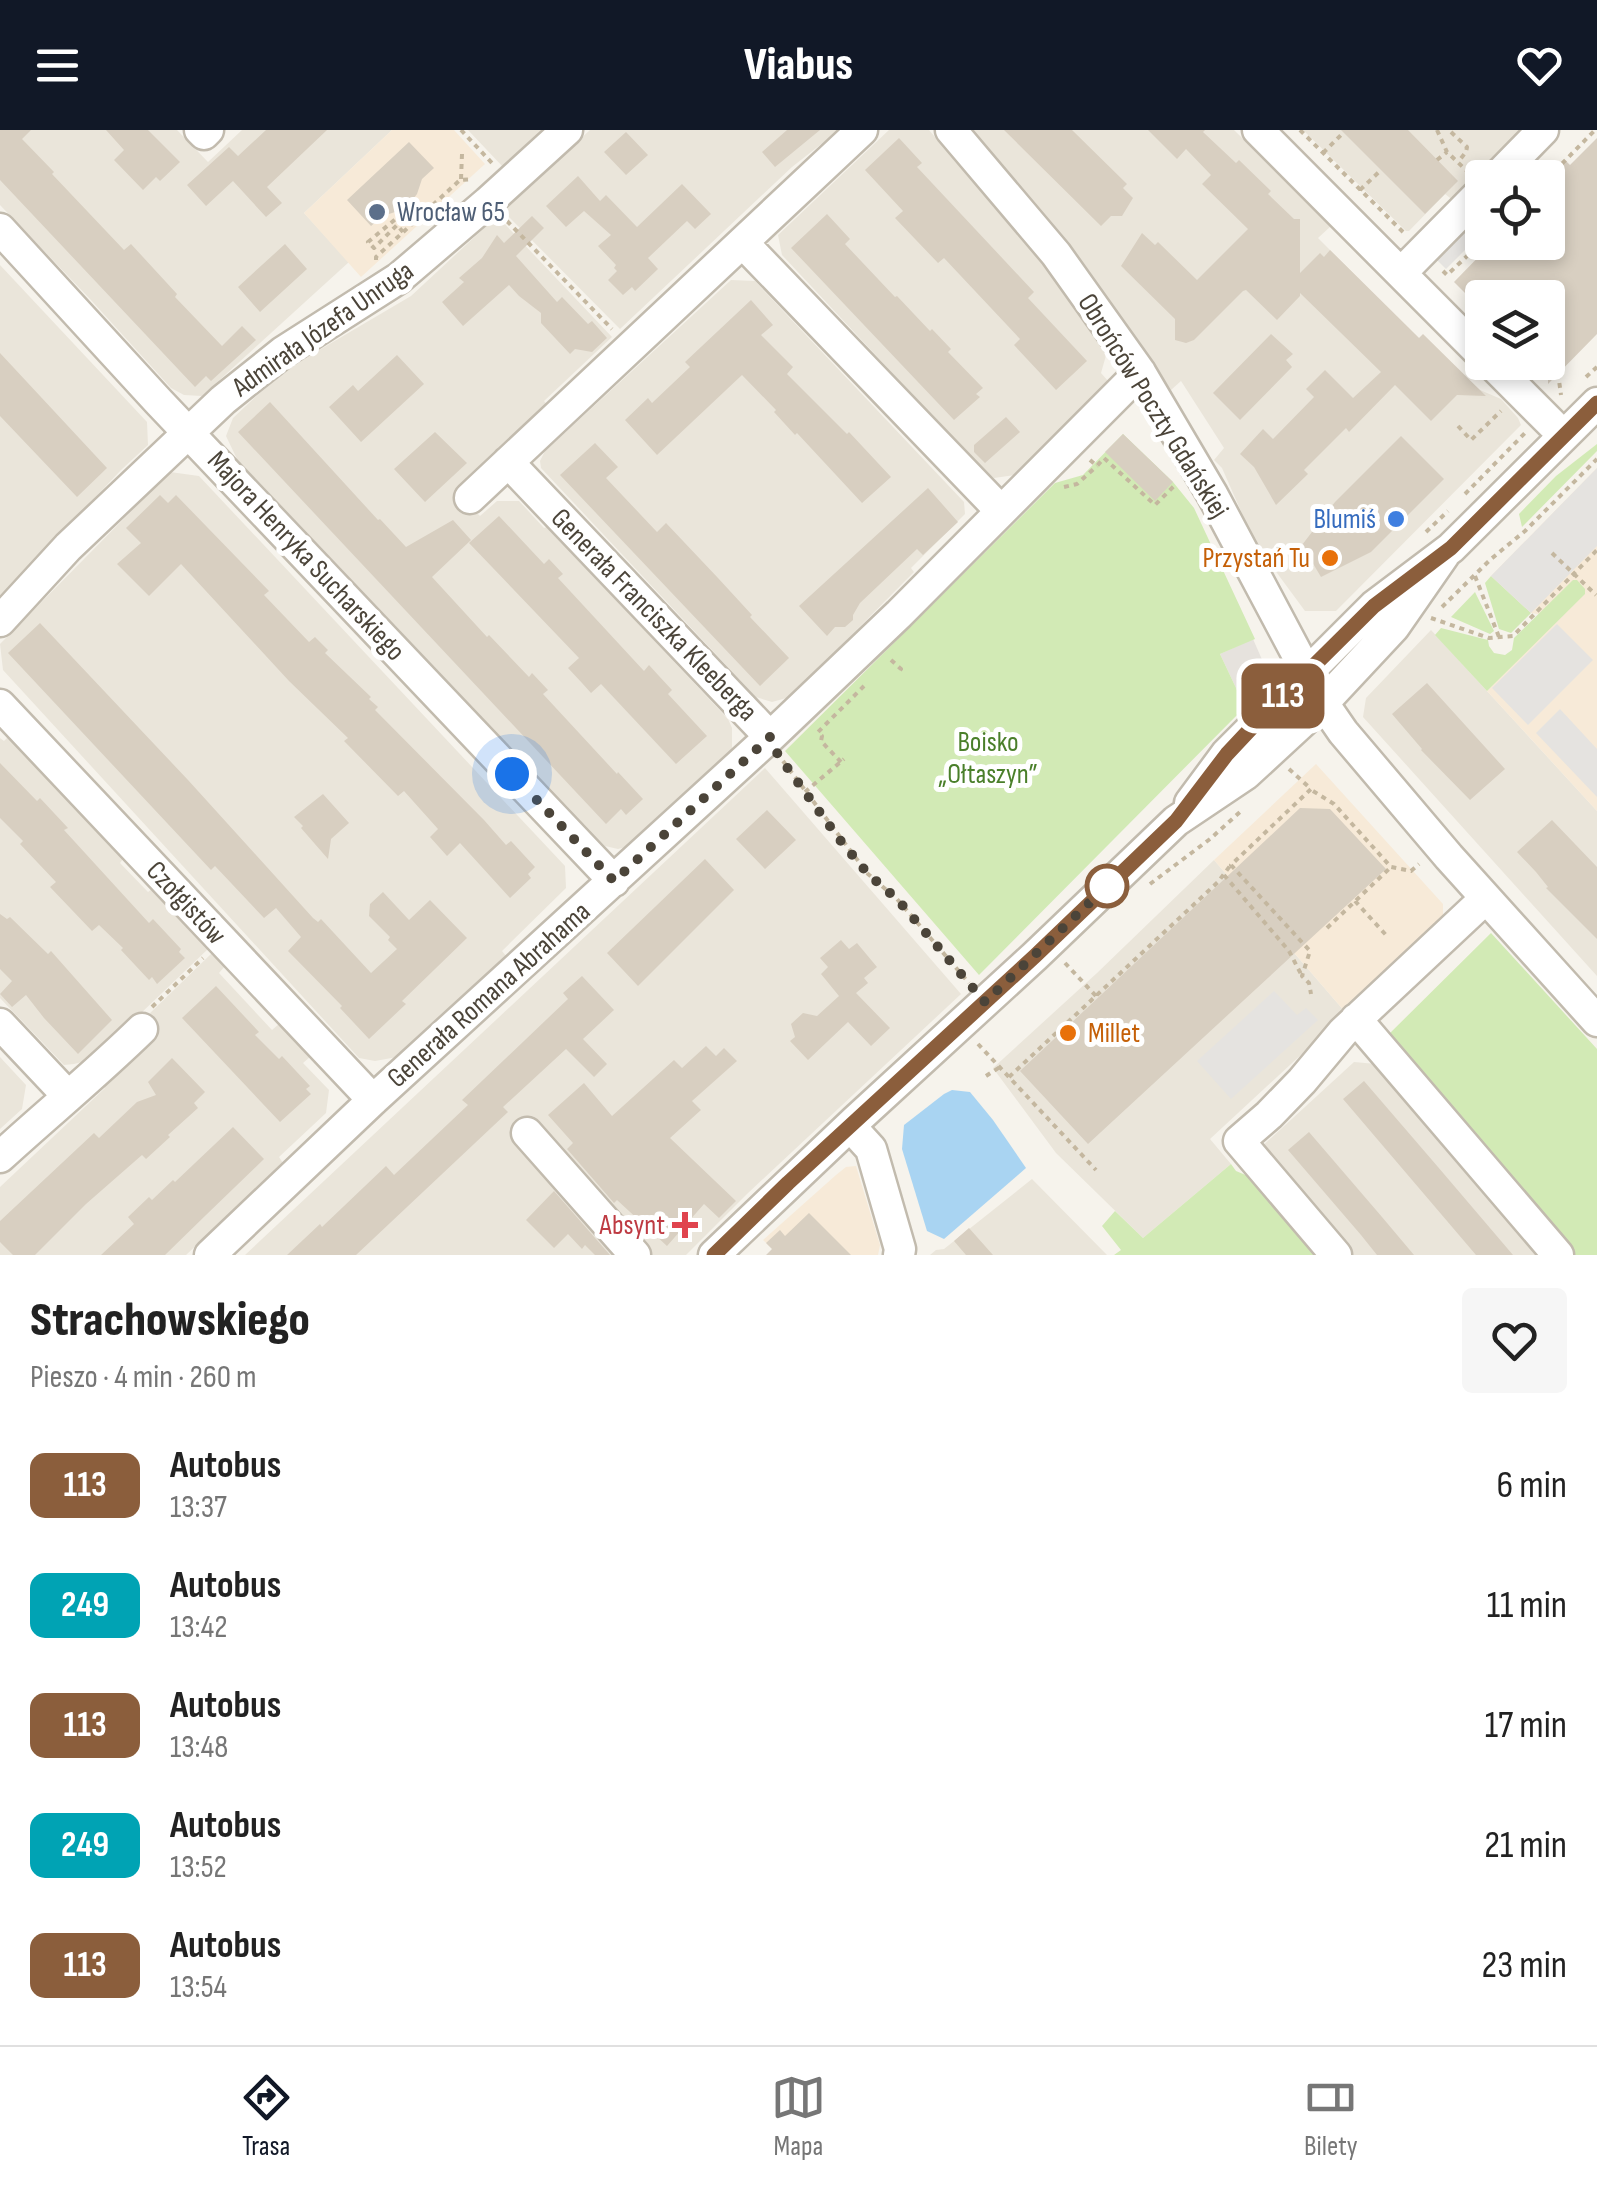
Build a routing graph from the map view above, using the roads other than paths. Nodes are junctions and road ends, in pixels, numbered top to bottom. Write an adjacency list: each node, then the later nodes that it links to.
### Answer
1 (567, 130): 15 (street, Admirała Józefa Unruga)
2 (862, 130): 9 (street)
3 (951, 130): 12 (street, Obrońców Poczty Gdańskiej)
4 (1258, 130): 10 (street)
5 (1524, 136): 6 (street)
6 (1504, 160)
7 (1465, 204): 10 (street)
8 (0, 230): 15 (street, Majora Henryka Sucharskiego)
9 (743, 243): 17 (street); 19 (street)
10 (1401, 273): 11 (street)
11 (1465, 337)
12 (1140, 372): 19 (street, Generała Romana Abrahama); 22 (street, Obrońców Poczty Gdańskiej)
13 (1508, 380): 16 (street)
14 (1597, 403): 16 (street)
15 (189, 432): 21 (street, Admirała Józefa Unruga); 27 (street, Majora Henryka Sucharskiego)
16 (1564, 436): 20 (street)
17 (508, 462): 18 (street); 25 (street, Generała Franciszka Kleeberga)
18 (470, 498)
19 (1001, 511): 25 (street, Generała Romana Abrahama)
20 (1444, 555): 22 (street); 23 (street)
21 (0, 621)
22 (1308, 672): 23 (street, Obrońców Poczty Gdańskiej); 26 (street)
23 (1323, 704): 26 (street); 28 (street, Obrońców Poczty Gdańskiej)
24 (0, 705): 34 (street, Czołgistów)
25 (770, 737): 27 (street, Generała Romana Abrahama)
26 (1176, 821): 35 (street)
27 (614, 881): 34 (street, Generała Romana Abrahama)
28 (1486, 898): 30 (street); 31 (street, Obrońców Poczty Gdańskiej)
29 (147, 1018): 33 (street)
30 (1356, 1019): 42 (street); 43 (street)
31 (1597, 1021)
32 (0, 1024): 33 (street)
33 (68, 1095): 37 (street)
34 (373, 1100): 38 (street, Generała Romana Abrahama)
35 (850, 1126): 40 (street); 41 (street)
36 (527, 1133): 39 (street)
37 (0, 1157)
38 (210, 1255)
39 (635, 1255)
40 (714, 1255)
41 (899, 1255)
42 (1336, 1255)
43 (1558, 1255)

